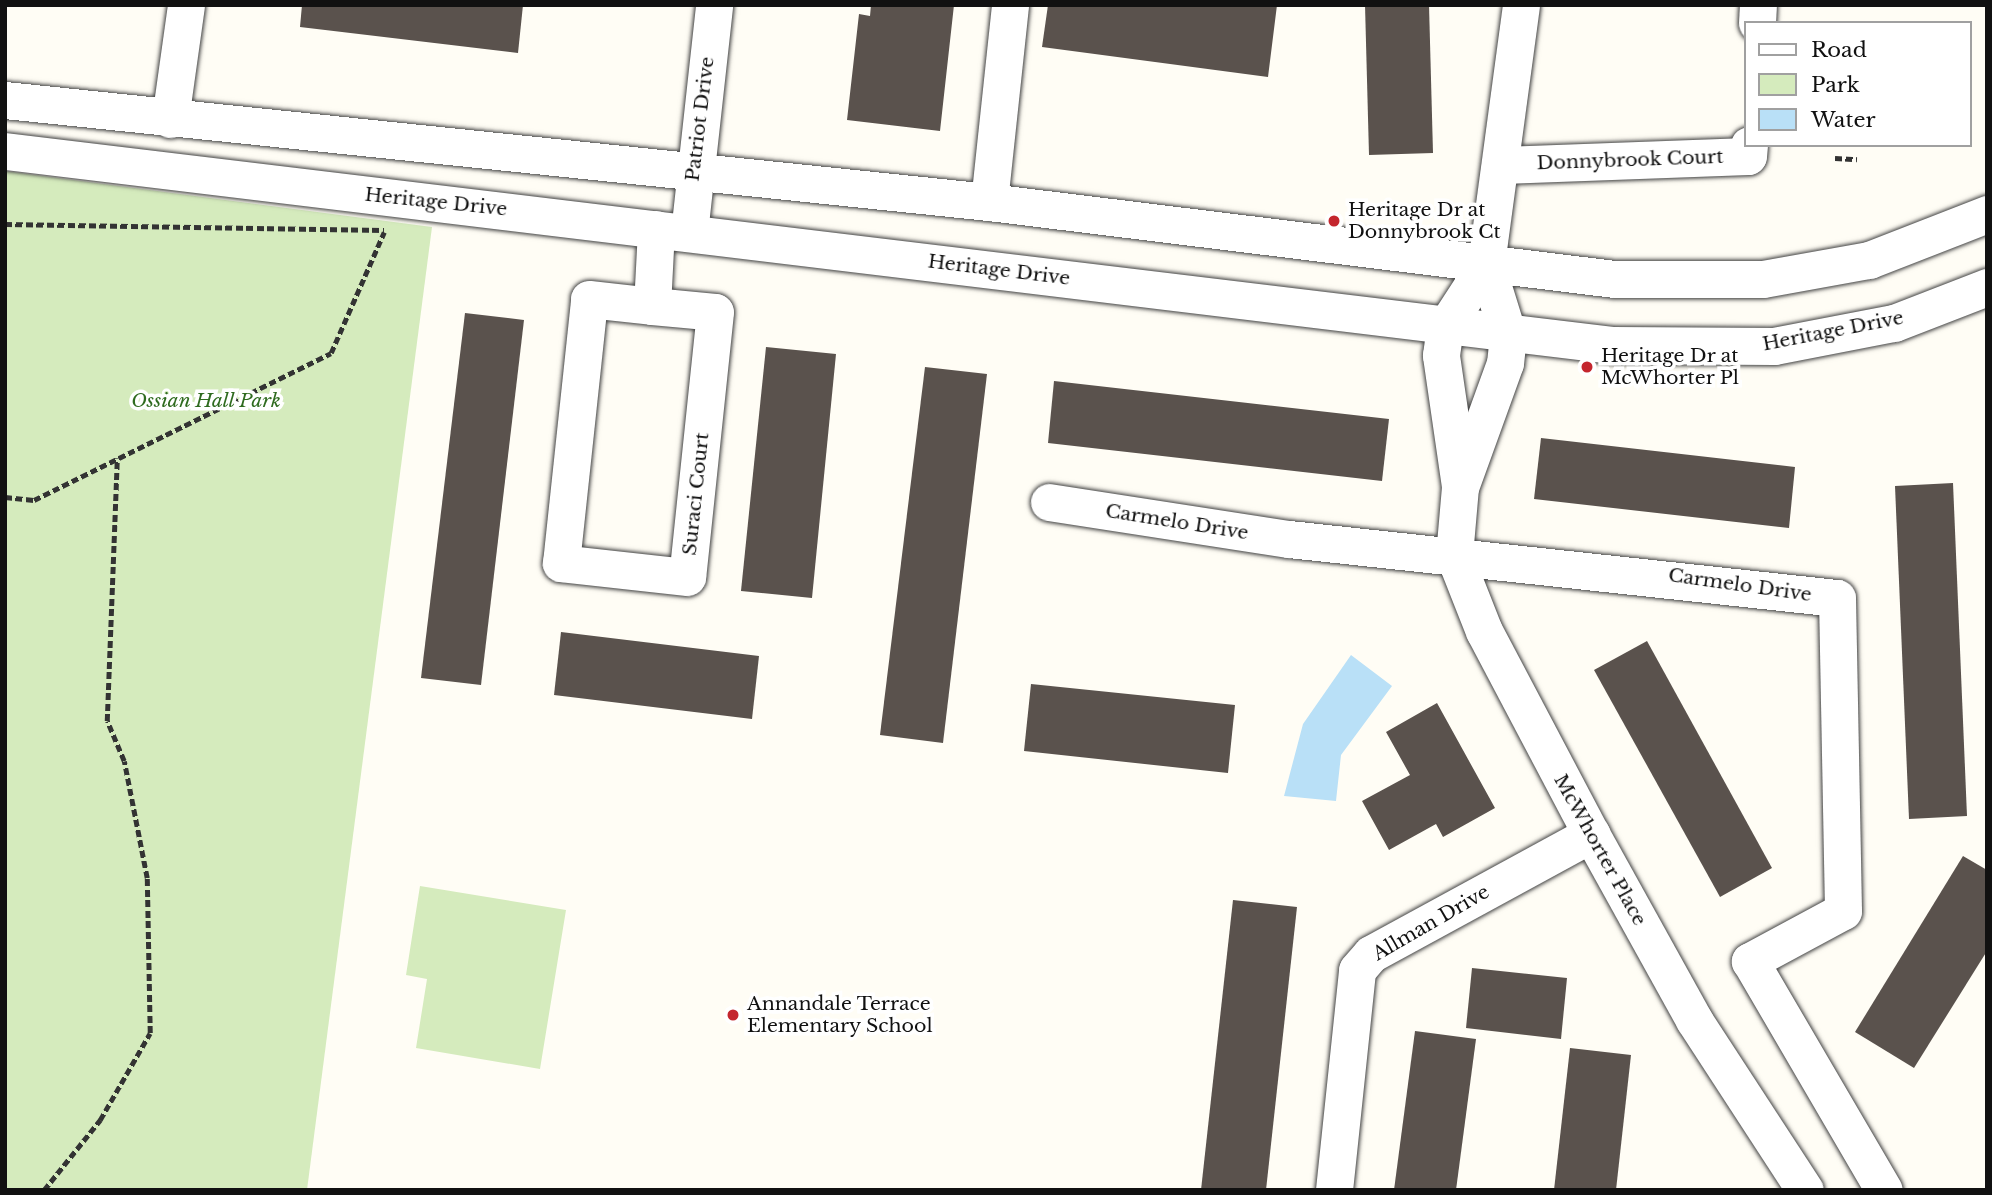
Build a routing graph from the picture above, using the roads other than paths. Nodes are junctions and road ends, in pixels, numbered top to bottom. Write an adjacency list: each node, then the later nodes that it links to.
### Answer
1 (186, 5): 6 (street)
2 (714, 5): 10 (street, Patriot Drive)
3 (1010, 5): 11 (street)
4 (1521, 5): 9 (street)
5 (5, 100): 6 (street)
6 (170, 119): 10 (street)
7 (1749, 147): 9 (street, Donnybrook Court)
8 (5, 151): 13 (street, Heritage Drive)
9 (1502, 166): 14 (street)
10 (693, 174): 11 (street); 13 (street, Patriot Drive)
11 (989, 202): 14 (street)
12 (1987, 214): 14 (street)
13 (673, 231): 16 (street); 17 (street, Heritage Drive)
14 (1486, 264): 17 (street, McWhorter Place); 18 (street, McWhorter Place)
15 (1987, 288): 18 (street, Heritage Drive)
16 (652, 306): 16 (street, Suraci Court)
17 (1445, 327): 18 (street, Heritage Drive); 19 (street, McWhorter Place)
18 (1508, 335): 19 (street, McWhorter Place)
19 (1460, 487): 21 (street, McWhorter Place)
20 (1049, 502): 21 (street, Carmelo Drive)
21 (1454, 555): 22 (street, McWhorter Place); 25 (street, Carmelo Drive)
22 (1591, 834): 23 (street, Allman Drive); 24 (street, McWhorter Place)
23 (1334, 1190)
24 (1805, 1190)
25 (1884, 1190)

